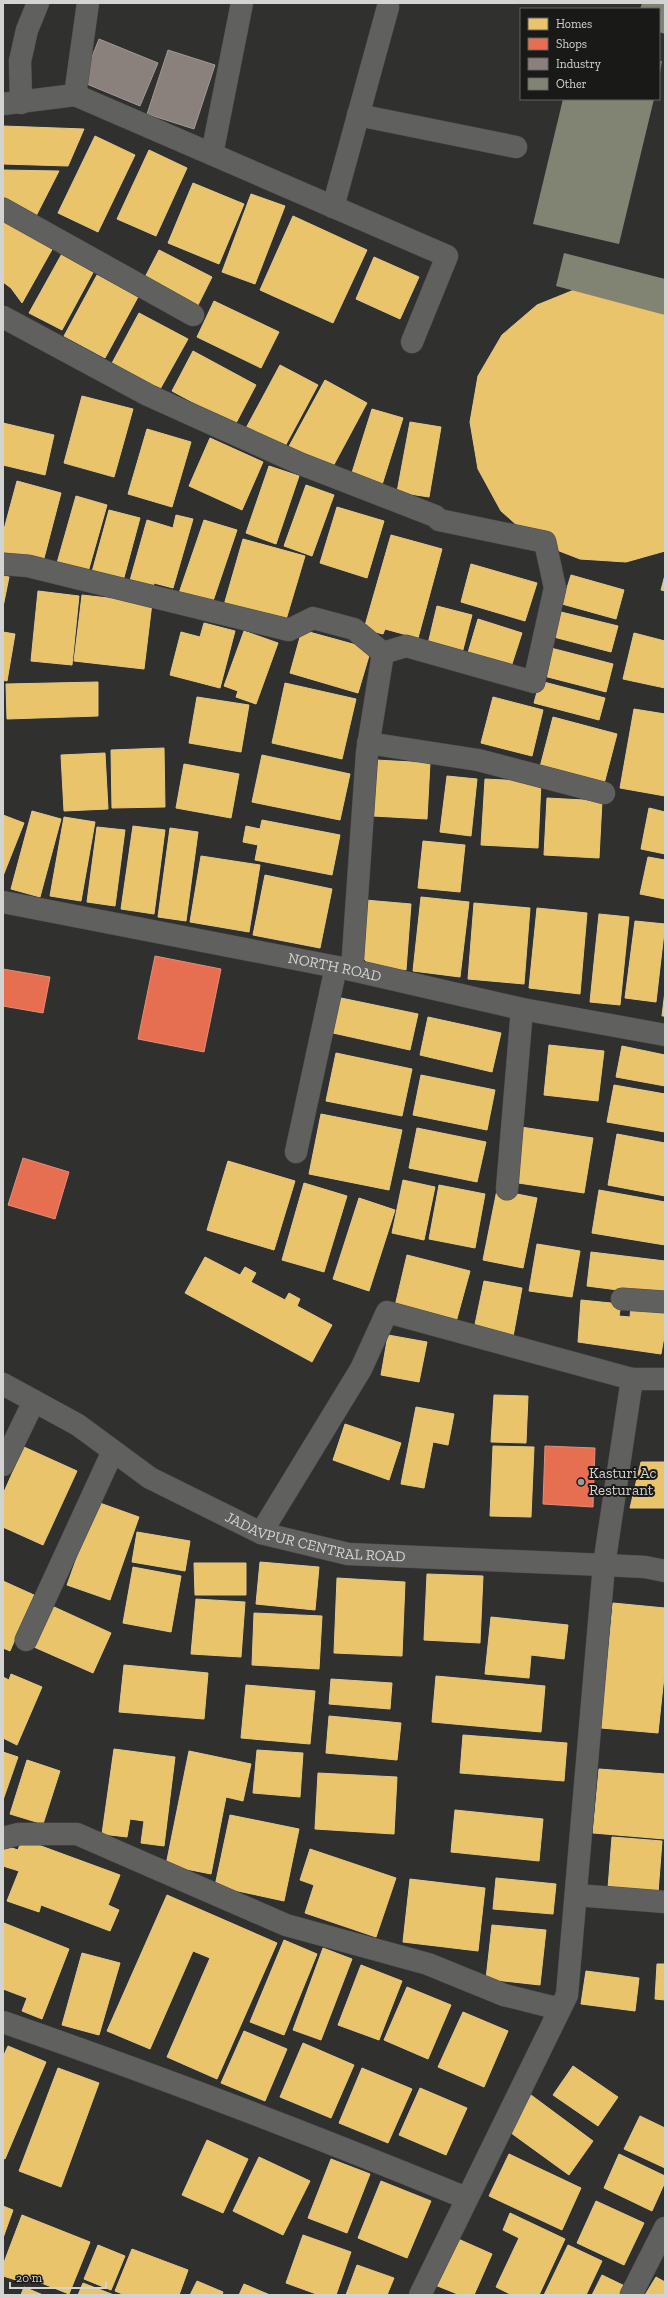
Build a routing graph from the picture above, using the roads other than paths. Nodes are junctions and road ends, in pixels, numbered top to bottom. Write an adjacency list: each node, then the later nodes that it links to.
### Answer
1 (38, 3): 6 (street)
2 (88, 3): 5 (street)
3 (242, 3): 9 (street)
4 (388, 7): 7 (street)
5 (75, 95): 6 (street); 9 (street)
6 (12, 104)
7 (358, 115): 8 (street); 10 (street)
8 (516, 147)
9 (212, 154): 10 (street)
10 (333, 207): 14 (street)
11 (3, 209): 12 (street)
12 (193, 315)
13 (3, 316): 16 (street)
14 (412, 342)
15 (3, 564): 16 (street)
16 (383, 654): 17 (street)
17 (368, 743): 18 (street); 20 (street)
18 (604, 793)
19 (3, 902): 20 (street, NORTH ROAD)
20 (344, 969): 21 (street, NORTH ROAD); 23 (street)
21 (522, 1009): 22 (street, NORTH ROAD); 24 (street)
22 (665, 1035)
23 (296, 1152)
24 (507, 1189)
25 (622, 1299): 26 (street)
26 (665, 1302)
27 (632, 1379): 28 (street); 33 (street); 34 (street)
28 (665, 1379)
29 (3, 1384): 30 (street, JADAVPUR CENTRAL ROAD)
30 (34, 1401): 31 (street, JADAVPUR CENTRAL ROAD); 32 (street)
31 (113, 1452): 33 (street, JADAVPUR CENTRAL ROAD); 36 (street)
32 (3, 1465)
33 (261, 1533): 34 (street, JADAVPUR CENTRAL ROAD)
34 (604, 1565): 35 (street, JADAVPUR CENTRAL ROAD); 38 (street)
35 (665, 1571)
36 (26, 1640)
37 (3, 1838): 40 (street)
38 (576, 1895): 39 (street); 40 (street)
39 (665, 1902)
40 (560, 2009): 42 (street)
41 (3, 2022): 42 (street)
42 (466, 2198): 45 (street)
43 (665, 2228): 44 (street)
44 (660, 2252): 46 (street)
45 (420, 2295)
46 (631, 2295)

